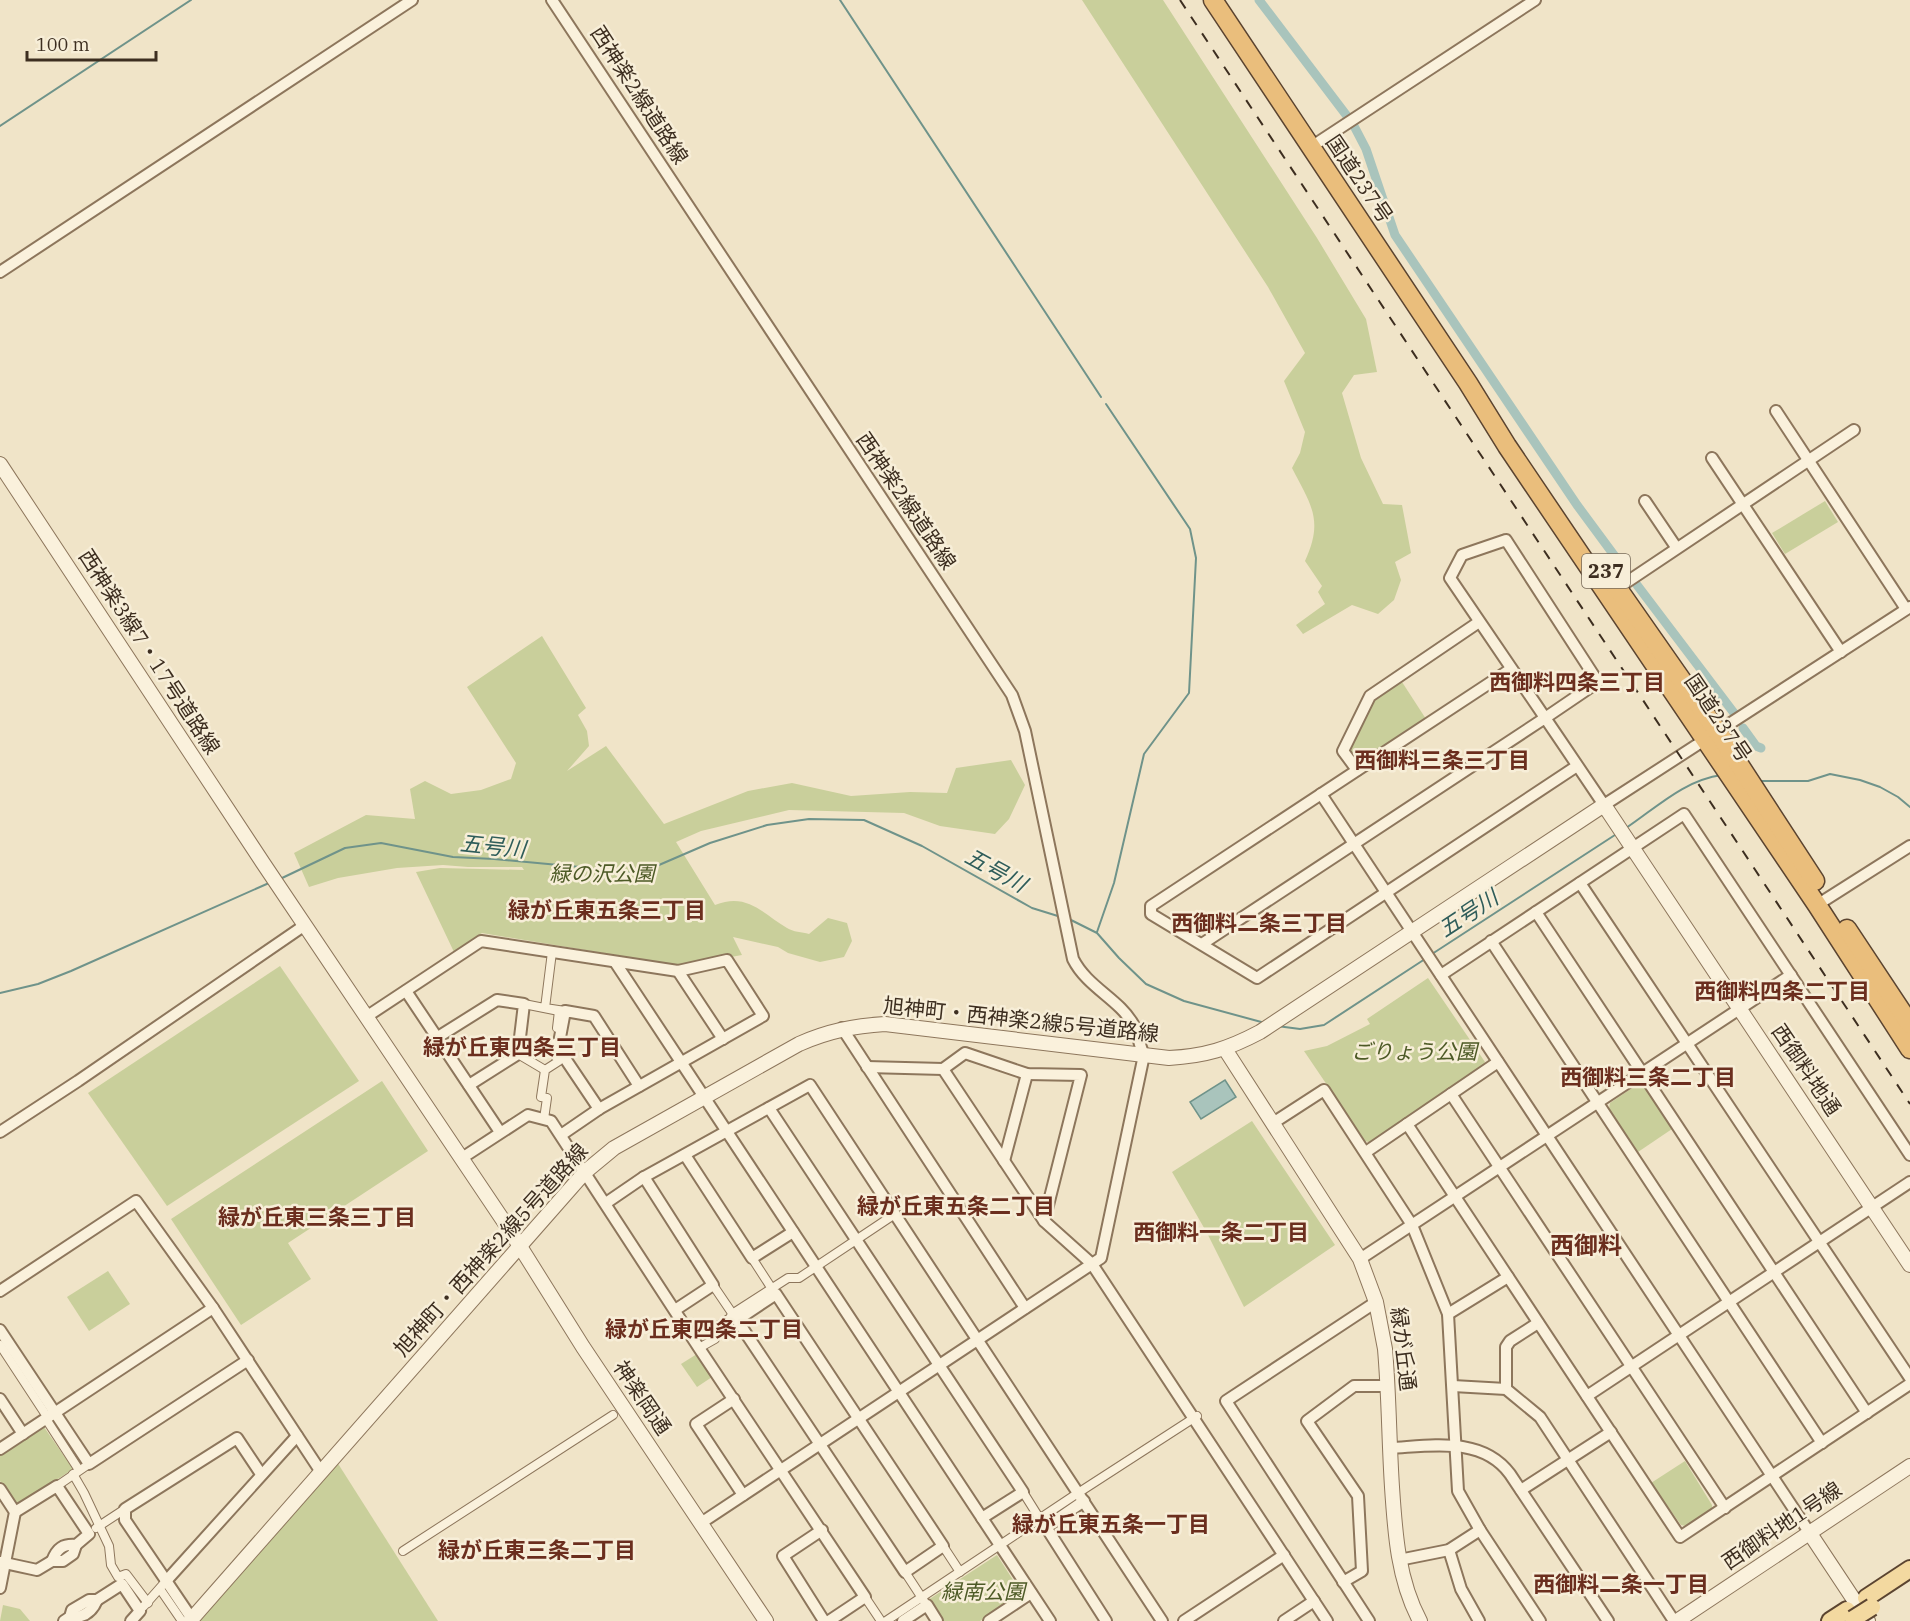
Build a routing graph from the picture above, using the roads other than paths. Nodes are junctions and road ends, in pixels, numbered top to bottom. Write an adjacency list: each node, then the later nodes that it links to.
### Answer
1 (412, 0): 6 (street)
2 (552, 0): 56 (street, 西神楽2線道路線)
3 (1213, 0): 5 (highway, 国道237号 / 237)
4 (1535, 0): 5 (street)
5 (1311, 147): 15 (highway, 国道237号 / 237)
6 (0, 272)
7 (1776, 411): 10 (street)
8 (1854, 430): 10 (street)
9 (1712, 458): 13 (street)
10 (1809, 460): 13 (street); 16 (street)
11 (0, 464): 33 (street, 西神楽3線7・17号道路線)
12 (1645, 501): 14 (street)
13 (1744, 503): 14 (street); 18 (street)
14 (1676, 547): 15 (street)
15 (1613, 591): 21 (highway, 国道237号 / 237)
16 (1908, 608): 18 (street)
17 (1479, 622): 19 (street); 20 (street); 23 (street)
18 (1841, 652): 21 (street)
19 (1511, 669): 20 (street); 23 (street)
20 (1545, 718): 22 (street); 27 (street)
21 (1711, 736): 25 (street); 31 (highway, 国道237号 / 237)
22 (1577, 766): 25 (street); 30 (street)
23 (1357, 770): 24 (street)
24 (1321, 794): 27 (street); 36 (street)
25 (1604, 805): 26 (street, 西御料地通); 34 (street)
26 (1630, 843): 29 (street); 41 (street); 45 (street, 西御料地通)
27 (1354, 844): 30 (street); 36 (street)
28 (1910, 846): 31 (street)
29 (1580, 883): 32 (street); 52 (street)
30 (1386, 892): 34 (street); 36 (street)
31 (1822, 902): 48 (highway, 国道237号 / 237); 54 (highway, 国道237号 / 237)
32 (1536, 912): 35 (street); 62 (street)
33 (305, 925): 47 (street); 75 (street)
34 (1412, 931): 40 (street); 53 (street)
35 (1491, 942): 40 (street); 68 (street)
36 (1202, 944)
37 (552, 952): 38 (street); 42 (street); 44 (street)
38 (615, 962): 39 (street); 58 (street)
39 (678, 971): 51 (street); 51 (street)
40 (1441, 975): 57 (street)
41 (1791, 975): 45 (street); 81 (street)
42 (406, 991): 47 (street); 50 (street)
43 (524, 1004): 44 (street); 50 (street); 55 (street)
44 (545, 1008): 46 (street)
45 (1740, 1008): 52 (street); 90 (street, 西御料地通)
46 (562, 1011): 61 (street); 65 (street); 70 (street)
47 (366, 1017): 82 (street, 神楽岡通)
48 (1910, 1024)
49 (842, 1028): 56 (street, 旭神町・西神楽2線5号道路線); 59 (street); 67 (street, 旭神町・西神楽2線5号道路線)
50 (438, 1037): 64 (street)
51 (723, 1039): 58 (street)
52 (1687, 1043): 62 (street); 96 (street)
53 (1225, 1049): 56 (street, 旭神町・西神楽2線5号道路線); 72 (street, 緑が丘通)
54 (1910, 1049)
55 (518, 1054): 61 (street); 64 (street)
56 (1144, 1055): 100 (street)
57 (1498, 1062): 66 (street); 78 (street)
58 (682, 1063): 65 (street); 67 (street)
59 (867, 1067): 60 (street); 111 (street)
60 (943, 1069): 63 (street); 83 (street)
61 (545, 1070): 71 (street)
62 (1642, 1072): 68 (street); 103 (street)
63 (1027, 1074): 83 (street); 92 (street)
64 (469, 1085): 76 (street)
65 (639, 1086): 70 (street)
66 (1451, 1094): 73 (street); 84 (street)
67 (704, 1097): 74 (street); 85 (street, 旭神町・西神楽2線5号道路線)
68 (1597, 1102): 78 (street); 109 (street)
69 (769, 1108): 74 (street); 91 (street); 95 (street)
70 (599, 1109): 77 (street)
71 (544, 1119): 76 (street); 77 (street)
72 (1273, 1123): 79 (street); 99 (street, 緑が丘通)
73 (1407, 1124): 79 (street); 88 (street)
74 (727, 1131): 80 (street); 94 (street)
75 (0, 1132)
76 (500, 1132): 82 (street)
77 (561, 1134): 85 (street)
78 (1547, 1135): 84 (street); 117 (street)
79 (1366, 1152): 93 (street)
80 (685, 1155): 86 (street); 98 (street)
81 (1910, 1155)
82 (462, 1158): 97 (street, 神楽岡通)
83 (1004, 1161): 92 (street)
84 (1499, 1167): 88 (street); 123 (street)
85 (585, 1172): 89 (street); 97 (street, 旭神町・西神楽2線5号道路線)
86 (644, 1177): 89 (street); 105 (street)
87 (1910, 1182): 90 (street)
88 (1455, 1196): 93 (street); 104 (street)
89 (606, 1203): 112 (street)
90 (1872, 1208): 96 (street); 101 (street, 西御料地通)
91 (895, 1214): 95 (street); 118 (street)
92 (1044, 1221): 100 (street)
93 (1412, 1225): 99 (street); 113 (street)
94 (793, 1232): 98 (street); 102 (street)
95 (855, 1239): 102 (street); 122 (street)
96 (1820, 1242): 103 (street); 124 (street)
97 (520, 1247): 150 (street, 旭神町・西神楽2線5号道路線); 163 (street, 神楽岡通)
98 (752, 1258): 107 (street)
99 (1360, 1259): 108 (street, 緑が丘通)
100 (1092, 1264): 111 (street); 136 (street)
101 (1910, 1265)
102 (816, 1266): 107 (street); 129 (street)
103 (1774, 1272): 109 (street); 133 (street)
104 (1508, 1277): 113 (street); 115 (street)
105 (713, 1285): 112 (street); 114 (street)
106 (0, 1291): 110 (street)
107 (774, 1291): 114 (street); 137 (street)
108 (1376, 1302): 126 (street, 緑が丘通); 181 (street)
109 (1729, 1302): 117 (street); 141 (street)
110 (213, 1308): 121 (street); 135 (street)
111 (1025, 1308): 118 (street)
112 (675, 1310): 120 (street)
113 (1448, 1314): 127 (street)
114 (735, 1317): 120 (street); 142 (street)
115 (1538, 1323): 128 (street); 130 (street)
116 (0, 1330): 135 (street)
117 (1679, 1335): 123 (street); 152 (street)
118 (977, 1340): 122 (street); 158 (street)
119 (0, 1345): 135 (street)
120 (699, 1348): 132 (street)
121 (248, 1360): 140 (street); 148 (street)
122 (939, 1366): 129 (street); 156 (street)
123 (1631, 1366): 130 (street); 159 (street)
124 (1910, 1378)
125 (1910, 1384): 133 (street)
126 (1388, 1386): 144 (street, 緑が丘通); 181 (street)
127 (1453, 1386): 128 (street); 143 (street)
128 (1506, 1389): 146 (street)
129 (899, 1392): 137 (street); 162 (street)
130 (1587, 1396): 138 (street)
131 (0, 1399): 139 (street)
132 (734, 1399): 149 (street); 157 (street)
133 (1867, 1413): 141 (street)
134 (613, 1415): 173 (street)
135 (50, 1417): 139 (street); 148 (street)
136 (1196, 1418): 158 (street); 174 (street)
137 (859, 1419): 142 (street); 170 (street)
138 (1611, 1432): 146 (street); 159 (street)
139 (23, 1434): 145 (street)
140 (297, 1436): 150 (street); 151 (street)
141 (1822, 1443): 152 (street)
142 (820, 1444): 149 (street); 178 (street)
143 (1455, 1445): 144 (street); 155 (street); 167 (street)
144 (1390, 1448): 175 (street, 緑が丘通)
145 (0, 1449)
146 (1568, 1460): 155 (street); 211 (street)
147 (1910, 1466): 168 (street, 西御料地1号線)
148 (80, 1470): 153 (street); 165 (street)
149 (781, 1470): 157 (street); 166 (street)
150 (321, 1472): 191 (street, 旭神町・西神楽2線5号道路線)
151 (261, 1474): 160 (street); 182 (street)
152 (1772, 1476): 159 (street); 168 (street)
153 (57, 1486): 161 (street); 169 (street)
154 (0, 1489): 161 (street)
155 (1521, 1490): 210 (street)
156 (1023, 1492): 162 (street); 164 (street)
157 (743, 1496): 163 (street)
158 (1081, 1497): 164 (street); 202 (street)
159 (1725, 1508)
160 (125, 1509): 165 (street); 182 (street)
161 (15, 1512): 176 (street)
162 (982, 1518): 171 (street)
163 (701, 1523): 193 (street, 神楽岡通)
164 (1043, 1523): 171 (street); 201 (street)
165 (99, 1526): 169 (street); 188 (street)
166 (822, 1530): 185 (street); 194 (street)
167 (1480, 1530): 172 (street); 209 (street)
168 (1809, 1532): 189 (street); 211 (street, 西御料地1号線)
169 (90, 1534): 176 (street)
170 (943, 1546): 178 (street); 179 (street)
171 (1000, 1546): 179 (street); 184 (street)
172 (1449, 1550): 175 (street); 208 (street)
173 (403, 1551)
174 (1284, 1555): 187 (street); 203 (street)
175 (1399, 1560): 207 (street, 緑が丘通)
176 (3, 1563): 183 (street)
177 (1910, 1569): 189 (main road)
178 (905, 1572): 186 (street)
179 (960, 1572): 186 (street)
180 (1910, 1581): 189 (main road)
181 (1343, 1582): 206 (street)
182 (163, 1585): 188 (street); 191 (street)
183 (0, 1588)
184 (1031, 1593): 199 (street); 200 (street)
185 (865, 1597): 195 (street); 196 (street)
186 (924, 1601): 196 (street); 197 (street); 198 (street)
187 (1314, 1601): 204 (street); 205 (street)
188 (144, 1607): 190 (street); 192 (street)
189 (1859, 1613): 212 (main road)
190 (67, 1619)
191 (188, 1620)
192 (131, 1621)
193 (766, 1621)
194 (824, 1621)
195 (829, 1621)
196 (884, 1621)
197 (903, 1621)
198 (937, 1621)
199 (991, 1621)
200 (1050, 1621)
201 (1106, 1621)
202 (1162, 1621)
203 (1184, 1621)
204 (1284, 1621)
205 (1327, 1621)
206 (1369, 1621)
207 (1420, 1621)
208 (1479, 1621)
209 (1540, 1621)
210 (1608, 1621)
211 (1675, 1621)
212 (1830, 1621)

